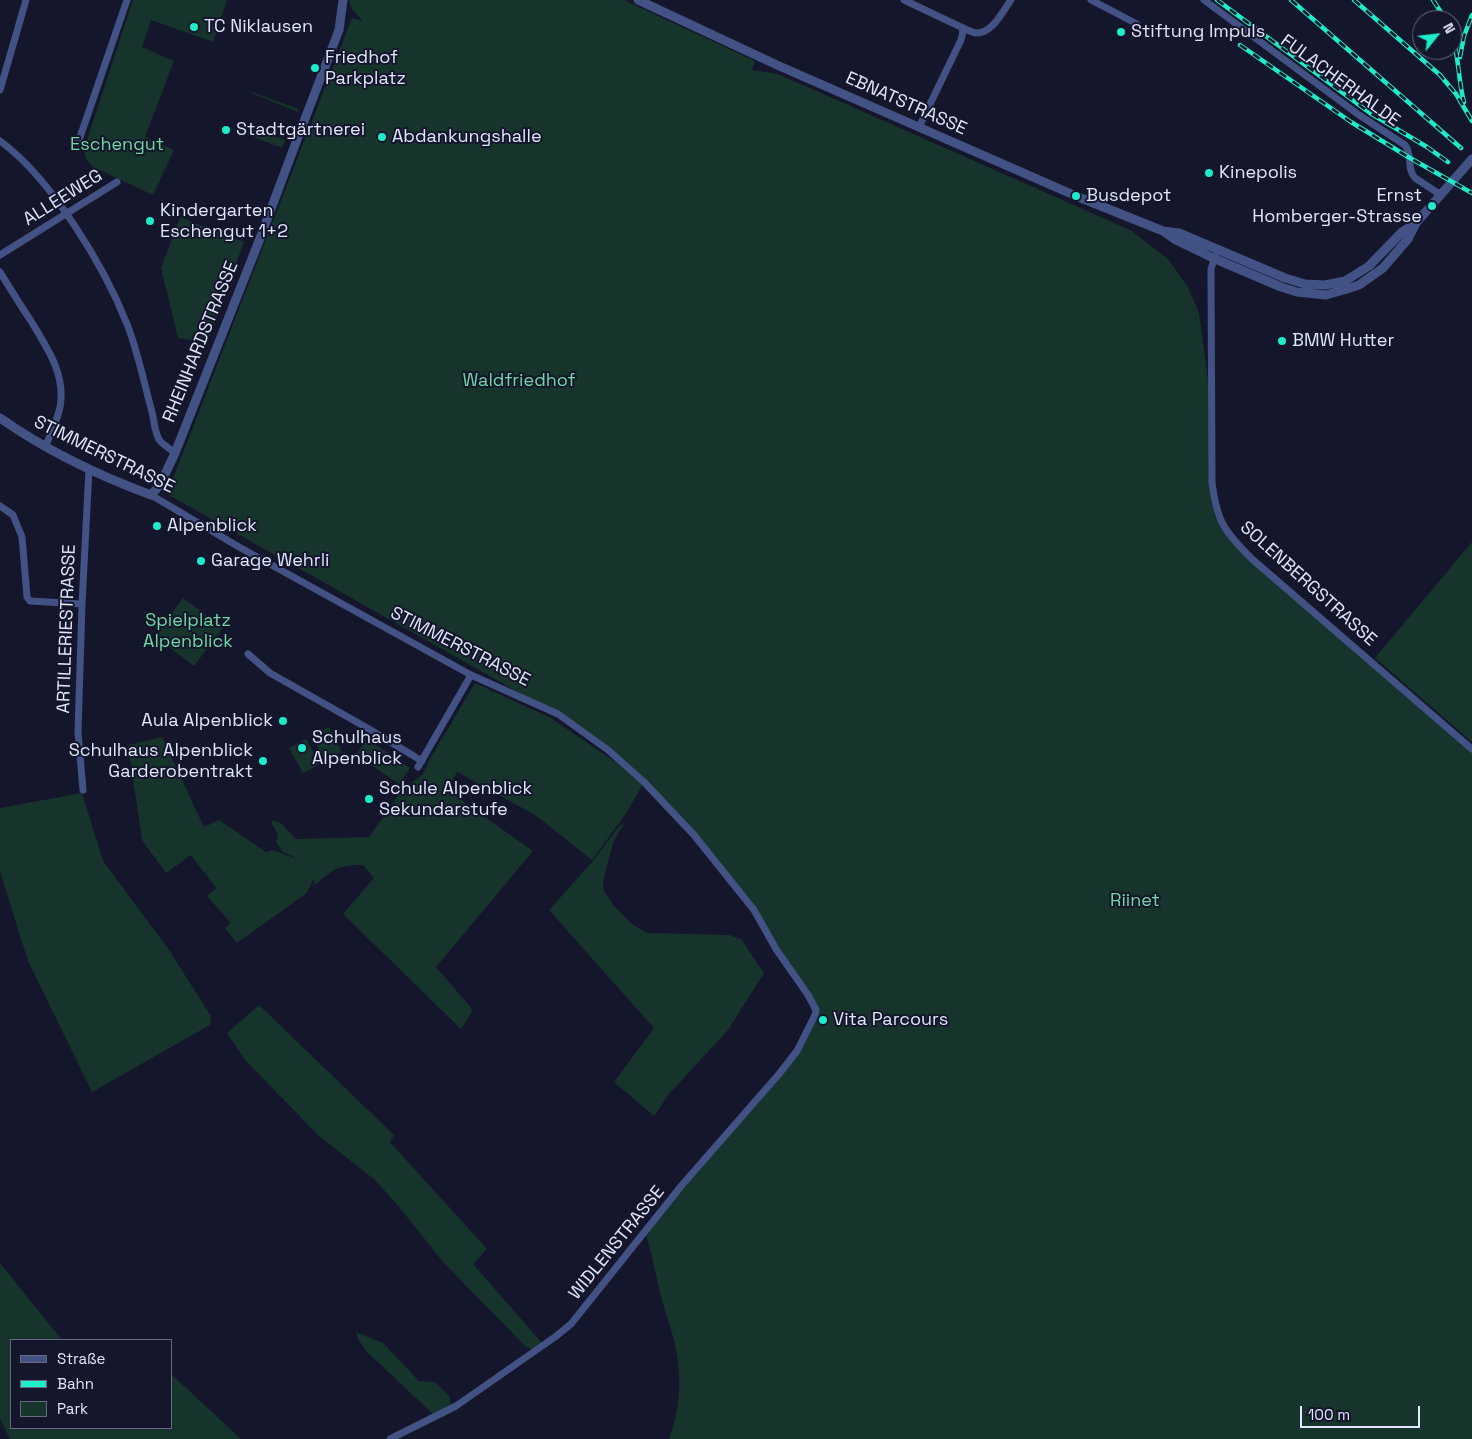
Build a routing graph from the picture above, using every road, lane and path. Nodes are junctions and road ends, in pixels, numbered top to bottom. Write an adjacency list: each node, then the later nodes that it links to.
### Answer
1 (26, 0): 11 (street)
2 (127, 0): 14 (street)
3 (342, 0): 27 (street, RHEINHARDSTRASSE)
4 (638, 0): 12 (street, EBNATSTRASSE)
5 (904, 0): 10 (street)
6 (1012, 0): 10 (street)
7 (1090, 0): 9 (street)
8 (1204, 0): 17 (street, FULACHERHALDE)
9 (1137, 24)
10 (960, 27): 12 (street)
11 (0, 90)
12 (919, 127): 20 (street, EBNATSTRASSE)
13 (0, 141): 18 (street)
14 (78, 143)
15 (1472, 159): 17 (street, EBNATSTRASSE)
16 (117, 182): 18 (street, ALLEEWEG)
17 (1441, 195): 19 (street, EBNATSTRASSE)
18 (66, 214): 22 (street, ALLEEWEG); 27 (street)
19 (1416, 223): 21 (street, EBNATSTRASSE); 23 (street, EBNATSTRASSE)
20 (1163, 232): 21 (street, EBNATSTRASSE); 23 (street, EBNATSTRASSE)
21 (1218, 249): 23 (street, SOLENBERGSTRASSE)
22 (0, 255)
23 (1213, 258): 34 (street, SOLENBERGSTRASSE)
24 (0, 272): 26 (street)
25 (0, 418): 26 (street, STIMMERSTRASSE)
26 (45, 447): 28 (street, STIMMERSTRASSE)
27 (175, 453): 29 (street, RHEINHARDSTRASSE)
28 (89, 470): 29 (street, STIMMERSTRASSE); 31 (street, ARTILLERIESTRASSE)
29 (151, 495): 33 (street, STIMMERSTRASSE)
30 (0, 506): 31 (street)
31 (82, 604): 35 (street, ARTILLERIESTRASSE)
32 (248, 654): 33 (street)
33 (471, 675): 36 (street, STIMMERSTRASSE)
34 (1472, 748)
35 (83, 790)
36 (816, 1010): 37 (street, WIDLENSTRASSE)
37 (390, 1439)

